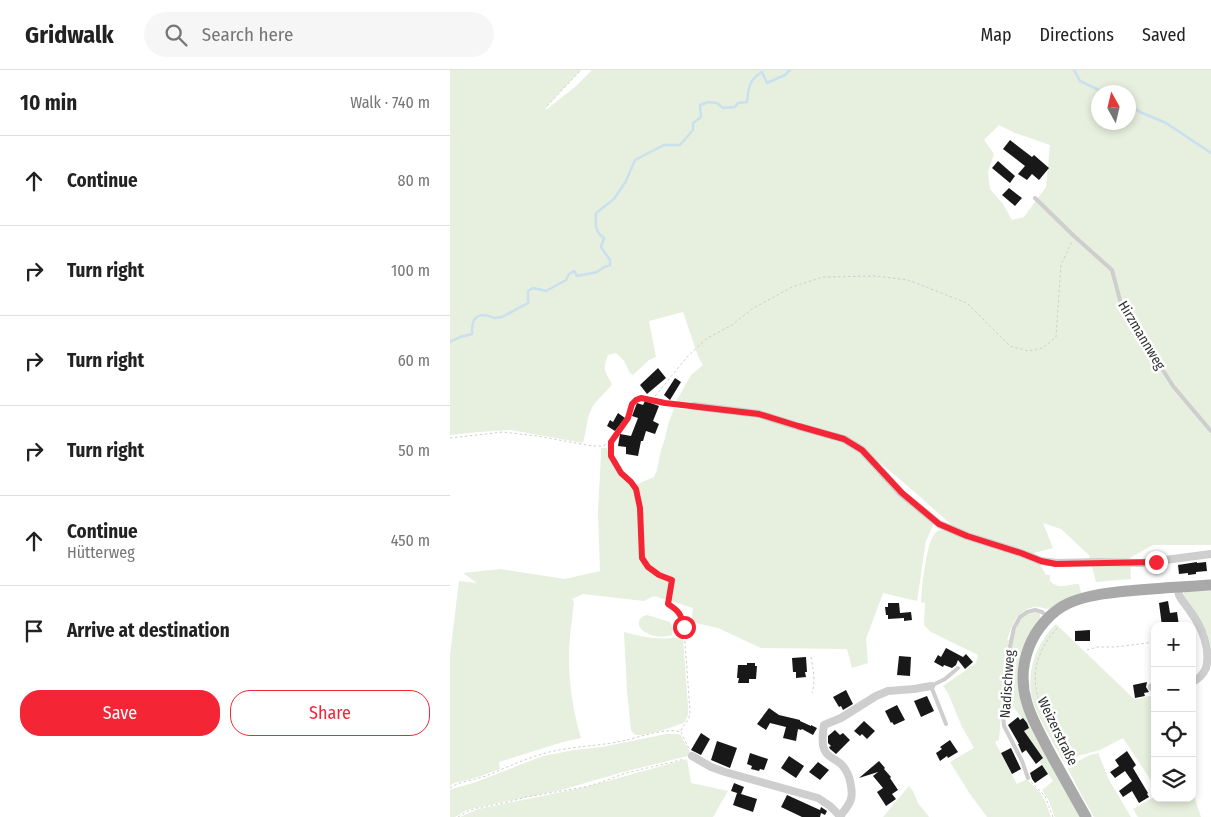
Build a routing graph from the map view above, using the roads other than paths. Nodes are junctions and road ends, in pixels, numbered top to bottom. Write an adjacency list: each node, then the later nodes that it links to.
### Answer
1 (1035, 198): 3 (lane, Hirzmannweg)
2 (694, 406): 4 (street)
3 (1211, 432)
4 (1211, 554)
5 (1211, 586): 6 (main road, Weizerstraße)
6 (1178, 587): 7 (main road, Weizerstraße); 9 (street)
7 (1047, 617): 13 (lane, Nadischweg); 15 (main road, Weizerstraße)
8 (958, 668): 10 (lane)
9 (1196, 680)
10 (931, 686): 11 (lane); 14 (street)
11 (946, 724)
12 (692, 756): 14 (street)
13 (1028, 778)
14 (841, 817)
15 (1086, 817)

